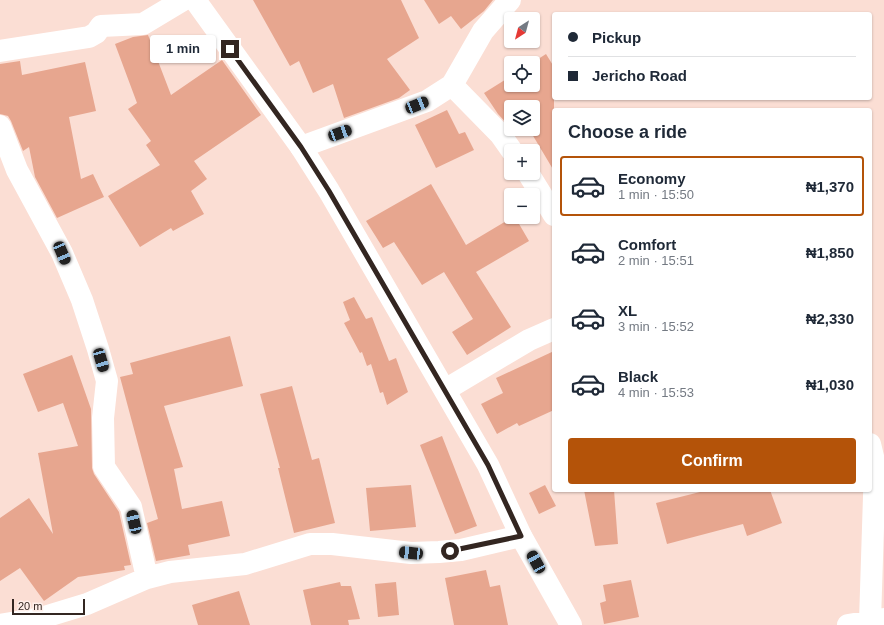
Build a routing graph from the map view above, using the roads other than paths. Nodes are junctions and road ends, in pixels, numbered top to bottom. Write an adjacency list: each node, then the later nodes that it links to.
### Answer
1 (183, 0): 4 (street)
2 (195, 0): 8 (street)
3 (510, 0): 5 (street)
4 (0, 51)
5 (452, 84): 7 (street); 8 (street)
6 (0, 126): 16 (street)
7 (507, 144)
8 (301, 147): 12 (street)
9 (532, 180): 10 (street)
10 (552, 212)
11 (552, 330): 12 (street)
12 (445, 390): 15 (street)
13 (872, 448): 14 (street)
14 (879, 464): 17 (street)
15 (521, 536): 16 (street); 20 (street)
16 (147, 578): 18 (street)
17 (877, 620): 21 (street)
18 (42, 621): 19 (street)
19 (0, 625)
20 (571, 625)
21 (848, 625)

